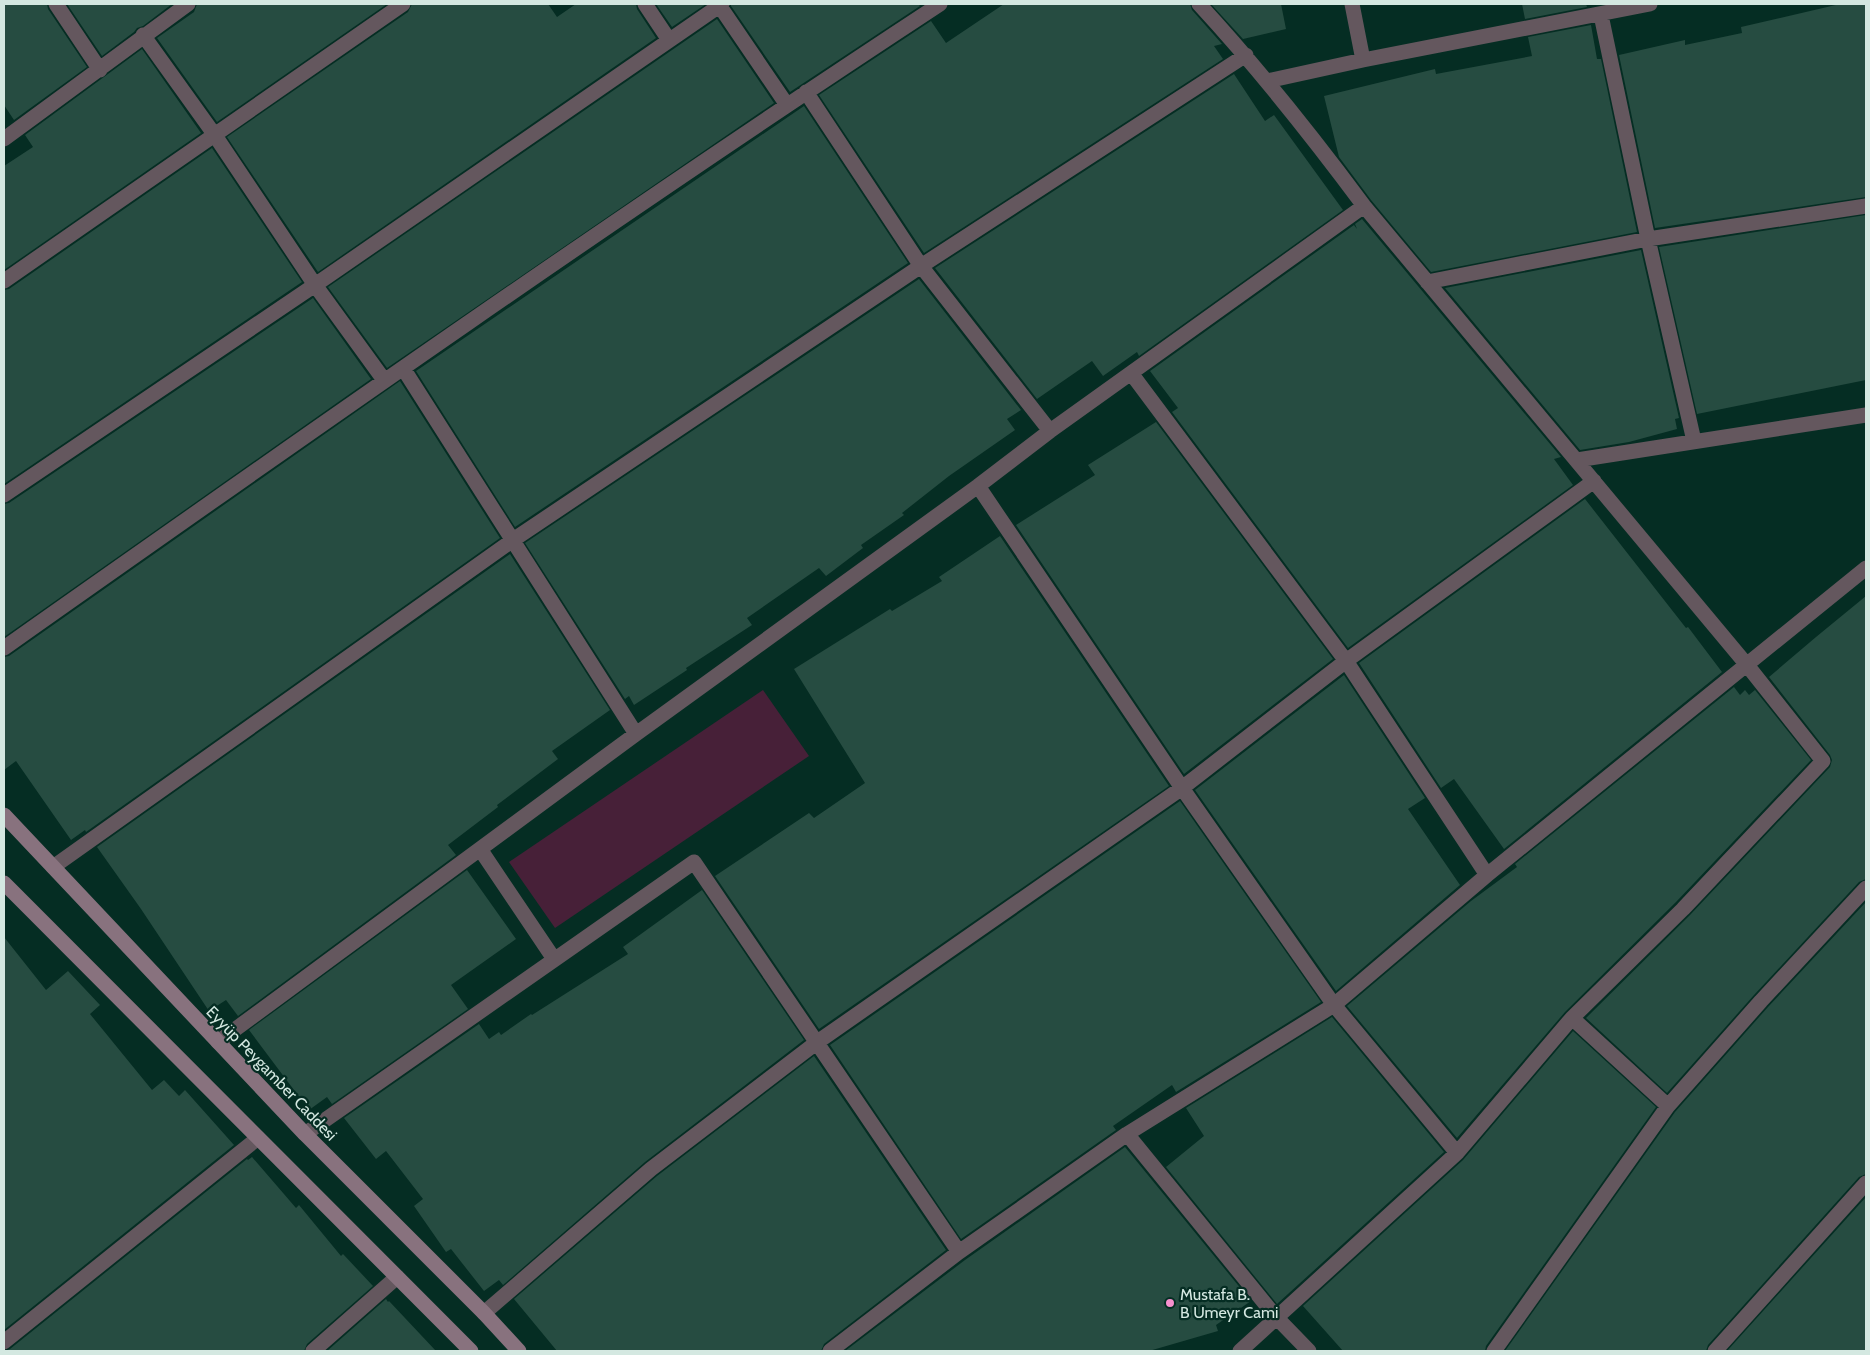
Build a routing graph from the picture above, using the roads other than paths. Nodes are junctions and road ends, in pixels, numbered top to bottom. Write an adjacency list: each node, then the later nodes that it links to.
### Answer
1 (56, 4): 15 (street)
2 (188, 4): 11 (street)
3 (403, 4): 19 (street)
4 (645, 4): 12 (street)
5 (721, 4): 12 (street); 18 (street)
6 (940, 4): 17 (street)
7 (1199, 4): 13 (street)
8 (1352, 4): 14 (street)
9 (1650, 4): 10 (street)
10 (1600, 15): 14 (street); 23 (street)
11 (144, 35): 15 (street); 19 (street)
12 (669, 40): 27 (street)
13 (1246, 55): 16 (street); 24 (street)
14 (1363, 60): 16 (street)
15 (100, 70): 20 (street)
16 (1267, 81): 21 (street)
17 (806, 92): 18 (street); 24 (street)
18 (787, 105): 28 (street)
19 (214, 134): 25 (street); 27 (street)
20 (4, 139)
21 (1364, 206): 26 (street); 29 (street)
22 (1866, 206): 23 (street)
23 (1648, 239): 26 (street); 33 (street)
24 (921, 266): 32 (street); 38 (street)
25 (4, 281)
26 (1427, 282): 34 (street)
27 (315, 286): 30 (street); 37 (street)
28 (404, 368): 30 (street); 38 (street)
29 (1130, 373): 32 (street); 41 (street)
30 (384, 380): 40 (street)
31 (1866, 415): 33 (street)
32 (1050, 430): 36 (street)
33 (1694, 441): 34 (street)
34 (1577, 460): 35 (street)
35 (1594, 481): 41 (street); 42 (street)
36 (978, 486): 43 (street); 44 (street)
37 (4, 495)
38 (513, 540): 43 (street); 47 (street)
39 (1866, 568): 42 (street)
40 (4, 648)
41 (1346, 661): 44 (street); 48 (street)
42 (1747, 664): 48 (street); 53 (street)
43 (636, 734): 46 (street)
44 (1182, 788): 52 (street); 55 (street)
45 (4, 815): 47 (main road, Eyyüp Peygamber Caddesi)
46 (480, 849): 51 (street); 54 (street)
47 (53, 867): 54 (main road, Eyyüp Peygamber Caddesi)
48 (1487, 875): 52 (street)
49 (4, 883): 59 (main road)
50 (1866, 888): 56 (street)
51 (554, 959): 55 (street); 57 (street)
52 (1334, 1005): 58 (street); 60 (street)
53 (1572, 1018): 56 (street); 60 (street)
54 (218, 1042): 57 (main road, Eyyüp Peygamber Caddesi)
55 (816, 1043): 62 (street); 64 (street)
56 (1668, 1106): 73 (street)
57 (304, 1134): 64 (main road, Eyyüp Peygamber Caddesi)
58 (1127, 1134): 62 (street); 65 (street)
59 (258, 1138): 63 (main road); 66 (street)
60 (1456, 1153): 65 (street)
61 (1866, 1183): 74 (street)
62 (959, 1252): 70 (street)
63 (397, 1277): 67 (street); 68 (main road)
64 (484, 1313): 69 (main road, Eyyüp Peygamber Caddesi)
65 (1276, 1317): 71 (street); 72 (street)
66 (4, 1342)
67 (313, 1351)
68 (471, 1351)
69 (519, 1351)
70 (830, 1351)
71 (1240, 1351)
72 (1309, 1351)
73 (1494, 1351)
74 (1715, 1351)

